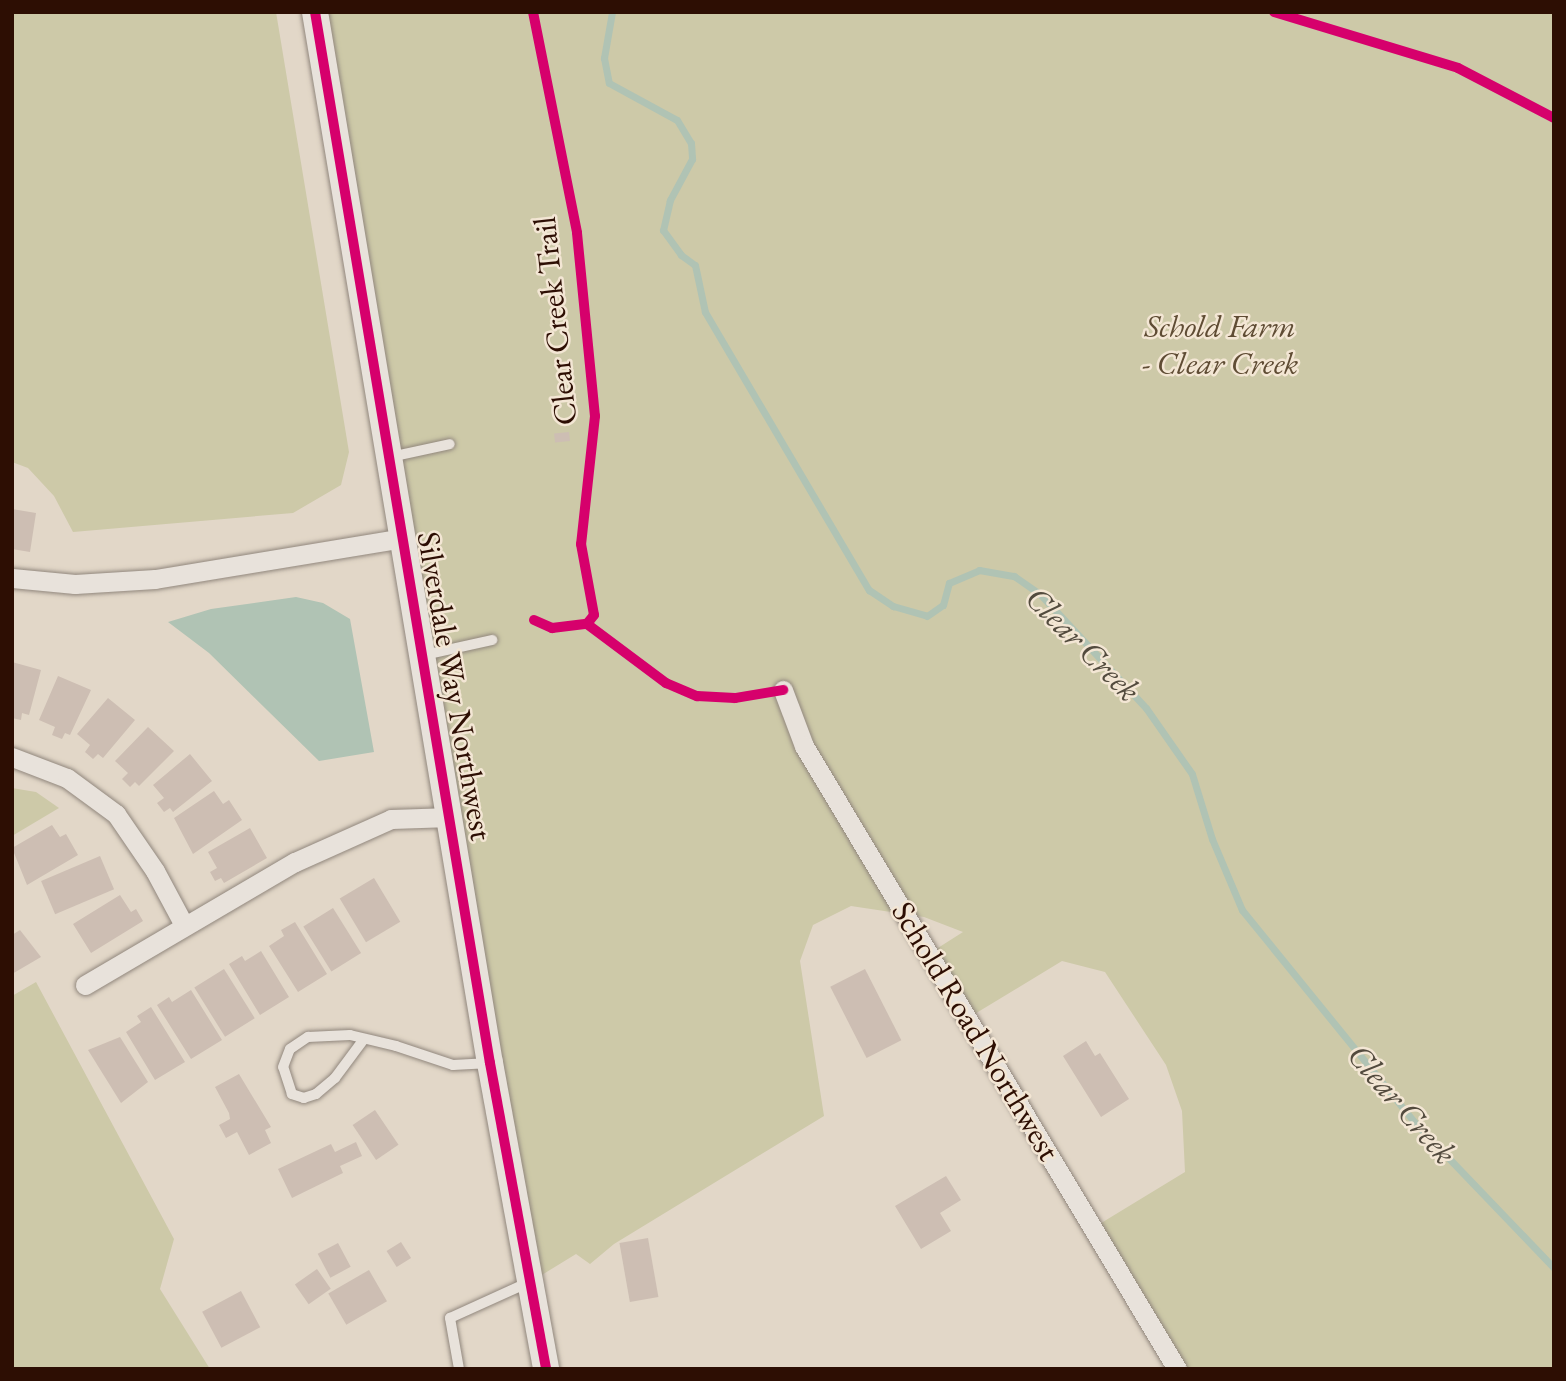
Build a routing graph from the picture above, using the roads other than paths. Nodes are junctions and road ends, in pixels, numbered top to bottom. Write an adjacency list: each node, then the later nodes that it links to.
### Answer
1 (315, 12): 3 (main road, Silverdale Way Northwest)
2 (450, 444): 3 (lane)
3 (390, 457): 4 (main road, Silverdale Way Northwest)
4 (403, 538): 5 (street); 7 (main road, Silverdale Way Northwest)
5 (12, 578)
6 (492, 640): 7 (lane)
7 (424, 655): 10 (main road, Silverdale Way Northwest)
8 (783, 690): 18 (street, Schold Road Northwest)
9 (12, 757): 11 (street)
10 (451, 817): 11 (street); 14 (main road, Silverdale Way Northwest)
11 (184, 926): 12 (street)
12 (85, 985)
13 (364, 1039): 13 (lane); 14 (lane)
14 (490, 1063): 15 (main road, Silverdale Way Northwest)
15 (532, 1281): 16 (lane); 17 (main road, Silverdale Way Northwest)
16 (458, 1369)
17 (546, 1369)
18 (1177, 1369)

